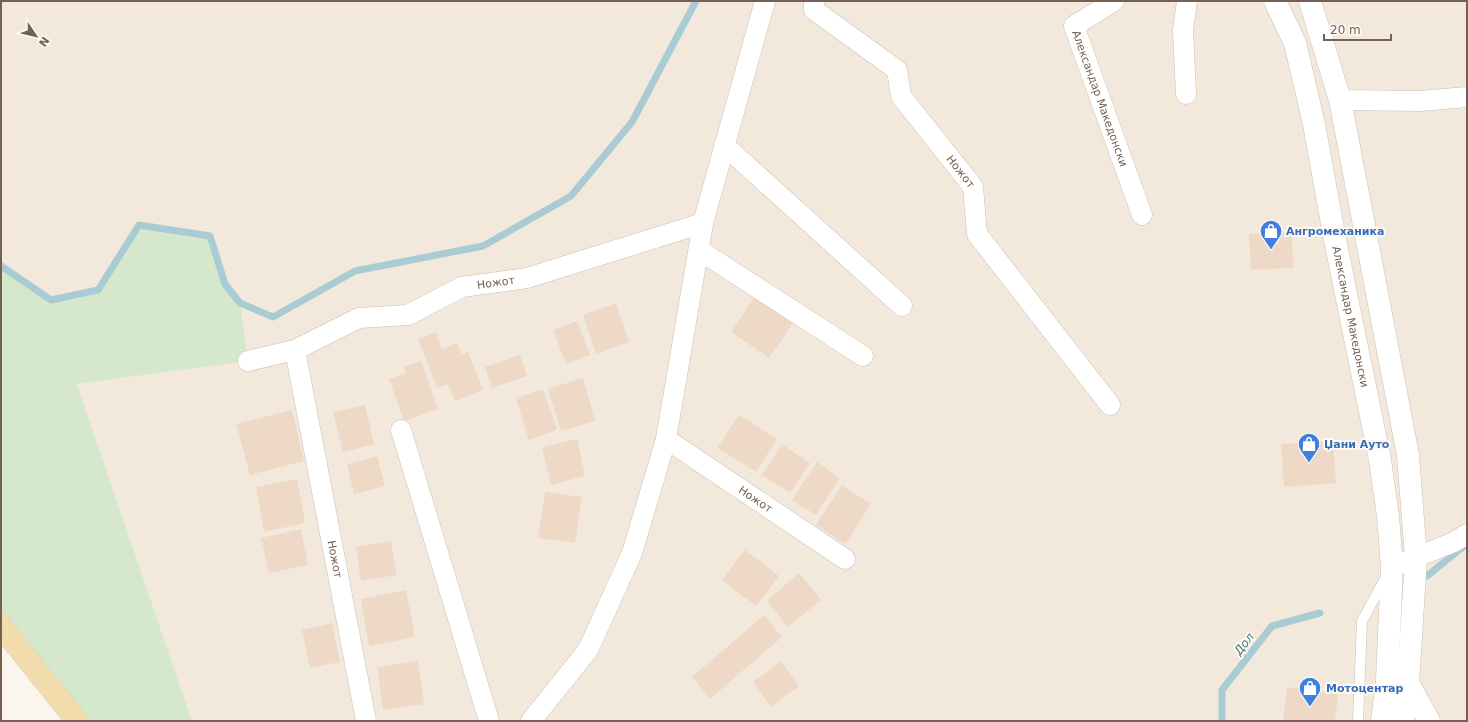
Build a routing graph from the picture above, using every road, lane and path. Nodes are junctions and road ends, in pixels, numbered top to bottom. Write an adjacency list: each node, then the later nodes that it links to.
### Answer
1 (765, 1): 10 (street)
2 (814, 1): 18 (street, Ножот)
3 (1114, 1): 11 (street, Александар Македонски)
4 (1187, 1): 7 (street)
5 (1275, 1): 24 (street, Александар Македонски)
6 (1310, 1): 9 (street, Александар Македонски)
7 (1186, 94)
8 (1467, 97): 9 (street)
9 (1340, 100): 22 (street, Александар Македонски)
10 (724, 145): 12 (street); 14 (street)
11 (1142, 215)
12 (703, 223): 13 (street); 15 (street, Ножот)
13 (699, 250): 16 (street); 20 (street)
14 (902, 306)
15 (295, 350): 17 (street, Ножот); 28 (street, Ножот)
16 (863, 356)
17 (248, 361)
18 (1110, 405)
19 (401, 430): 29 (street)
20 (666, 440): 23 (street, Ножот); 30 (street)
21 (1467, 534): 22 (street)
22 (1416, 558): 24 (street); 26 (street, Александар Македонски)
23 (845, 559)
24 (1392, 567): 26 (street, Александар Македонски); 31 (lane)
25 (1, 626): 27 (main road)
26 (1398, 682): 32 (street, Александар Македонски); 33 (street, Александар Македонски); 34 (street)
27 (77, 721)
28 (366, 721)
29 (489, 721)
30 (531, 721)
31 (1358, 721)
32 (1382, 721)
33 (1403, 721)
34 (1429, 721)

